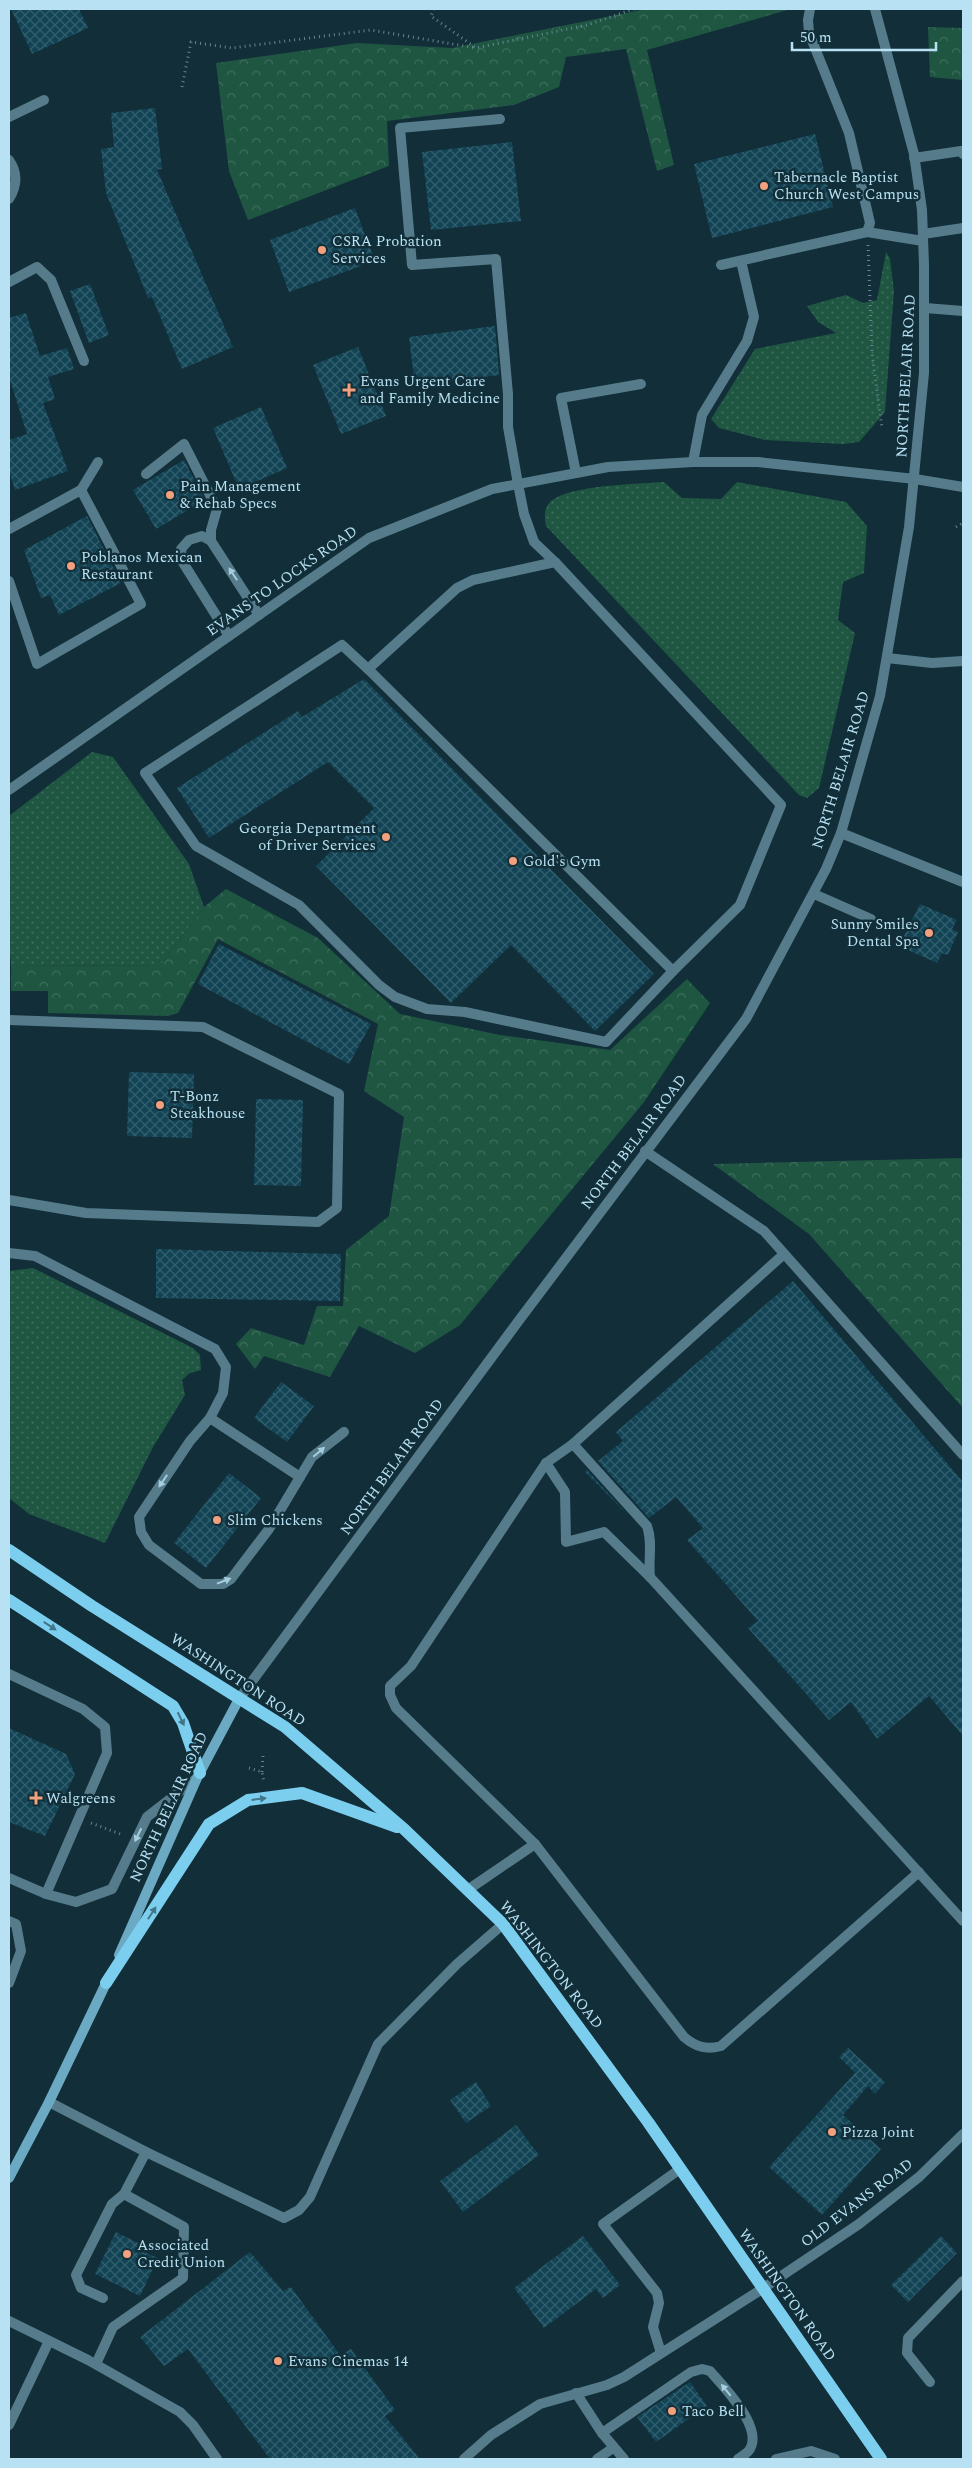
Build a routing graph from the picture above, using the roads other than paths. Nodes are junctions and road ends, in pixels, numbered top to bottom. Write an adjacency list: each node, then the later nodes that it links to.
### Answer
1 (810, 9): 11 (street)
2 (875, 9): 7 (street, NORTH BELAIR ROAD)
3 (44, 100): 4 (street)
4 (9, 117)
5 (500, 119): 25 (street)
6 (963, 154): 7 (street)
7 (914, 158): 12 (street, NORTH BELAIR ROAD)
8 (9, 160): 9 (street)
9 (9, 199)
10 (963, 228): 12 (street)
11 (867, 232): 12 (street); 13 (street)
12 (923, 238): 16 (street, NORTH BELAIR ROAD)
13 (741, 261): 14 (street); 21 (street)
14 (722, 265)
15 (9, 282): 18 (street)
16 (925, 308): 17 (street); 24 (street, NORTH BELAIR ROAD)
17 (963, 311)
18 (84, 361)
19 (641, 384): 22 (street)
20 (98, 462): 27 (street)
21 (693, 462): 22 (street, EVANS TO LOCKS ROAD); 24 (street, EVANS TO LOCKS ROAD)
22 (576, 473): 25 (street, EVANS TO LOCKS ROAD)
23 (146, 474): 29 (street)
24 (916, 479): 26 (street, EVANS TO LOCKS ROAD); 34 (street, NORTH BELAIR ROAD)
25 (518, 484): 30 (street); 32 (street, EVANS TO LOCKS ROAD)
26 (963, 487)
27 (81, 490): 28 (street); 31 (street)
28 (9, 529)
29 (211, 541): 32 (street, one-way to 29); 33 (street)
30 (555, 562): 36 (street); 42 (street)
31 (9, 581)
32 (259, 615): 33 (street, EVANS TO LOCKS ROAD)
33 (229, 636): 37 (street, EVANS TO LOCKS ROAD)
34 (887, 658): 35 (street); 38 (street, NORTH BELAIR ROAD)
35 (963, 660)
36 (368, 669): 42 (street); 42 (street)
37 (9, 790)
38 (841, 833): 39 (street); 40 (street, NORTH BELAIR ROAD)
39 (963, 882)
40 (814, 894): 41 (street); 44 (street, NORTH BELAIR ROAD)
41 (871, 919)
42 (673, 971)
43 (9, 1020): 45 (street)
44 (645, 1151): 47 (street); 58 (street, NORTH BELAIR ROAD)
45 (9, 1200)
46 (9, 1253): 48 (street)
47 (784, 1254): 50 (street); 51 (street)
48 (210, 1418): 53 (street); 53 (street, one-way to 53)
49 (344, 1432): 53 (street, one-way to 49)
50 (573, 1444): 52 (street); 55 (street)
51 (963, 1455)
52 (546, 1463): 55 (street); 61 (street)
53 (300, 1476)
54 (9, 1550): 58 (main road, WASHINGTON ROAD)
55 (650, 1576): 62 (street)
56 (9, 1600): 59 (main road, one-way to 59)
57 (9, 1674): 65 (street)
58 (239, 1699): 59 (main road, NORTH BELAIR ROAD); 60 (main road, WASHINGTON ROAD)
59 (199, 1776): 65 (street, one-way to 65); 70 (main road, NORTH BELAIR ROAD)
60 (404, 1830): 64 (main road, WASHINGTON ROAD); 70 (main road, one-way to 60)
61 (535, 1844): 62 (street); 64 (street)
62 (919, 1872): 67 (street)
63 (9, 1878): 65 (street)
64 (469, 1890): 68 (main road, WASHINGTON ROAD)
65 (46, 1894)
66 (9, 1921): 69 (street)
67 (963, 1921)
68 (503, 1924): 73 (street); 74 (main road, WASHINGTON ROAD)
69 (9, 1983)
70 (106, 1983): 71 (main road, NORTH BELAIR ROAD)
71 (49, 2102): 73 (street); 75 (main road, NORTH BELAIR ROAD)
72 (963, 2134): 78 (street, OLD EVANS ROAD)
73 (146, 2152): 76 (street)
74 (680, 2169): 78 (main road, WASHINGTON ROAD); 82 (street)
75 (10, 2173)
76 (124, 2194): 79 (street); 83 (street)
77 (963, 2281): 84 (street)
78 (762, 2289): 82 (street, OLD EVANS ROAD); 96 (main road, WASHINGTON ROAD)
79 (103, 2298)
80 (9, 2321): 81 (street)
81 (49, 2341): 83 (street); 86 (street)
82 (660, 2353): 85 (street, OLD EVANS ROAD)
83 (96, 2364): 89 (street)
84 (930, 2382)
85 (576, 2393): 87 (street); 90 (street, OLD EVANS ROAD)
86 (9, 2425)
87 (602, 2433): 88 (street); 93 (street, one-way to 87)
88 (613, 2448): 91 (street); 92 (street)
89 (217, 2459)
90 (464, 2459)
91 (597, 2459)
92 (624, 2459)
93 (738, 2459)
94 (776, 2459): 95 (street)
95 (835, 2459)
96 (881, 2459)

